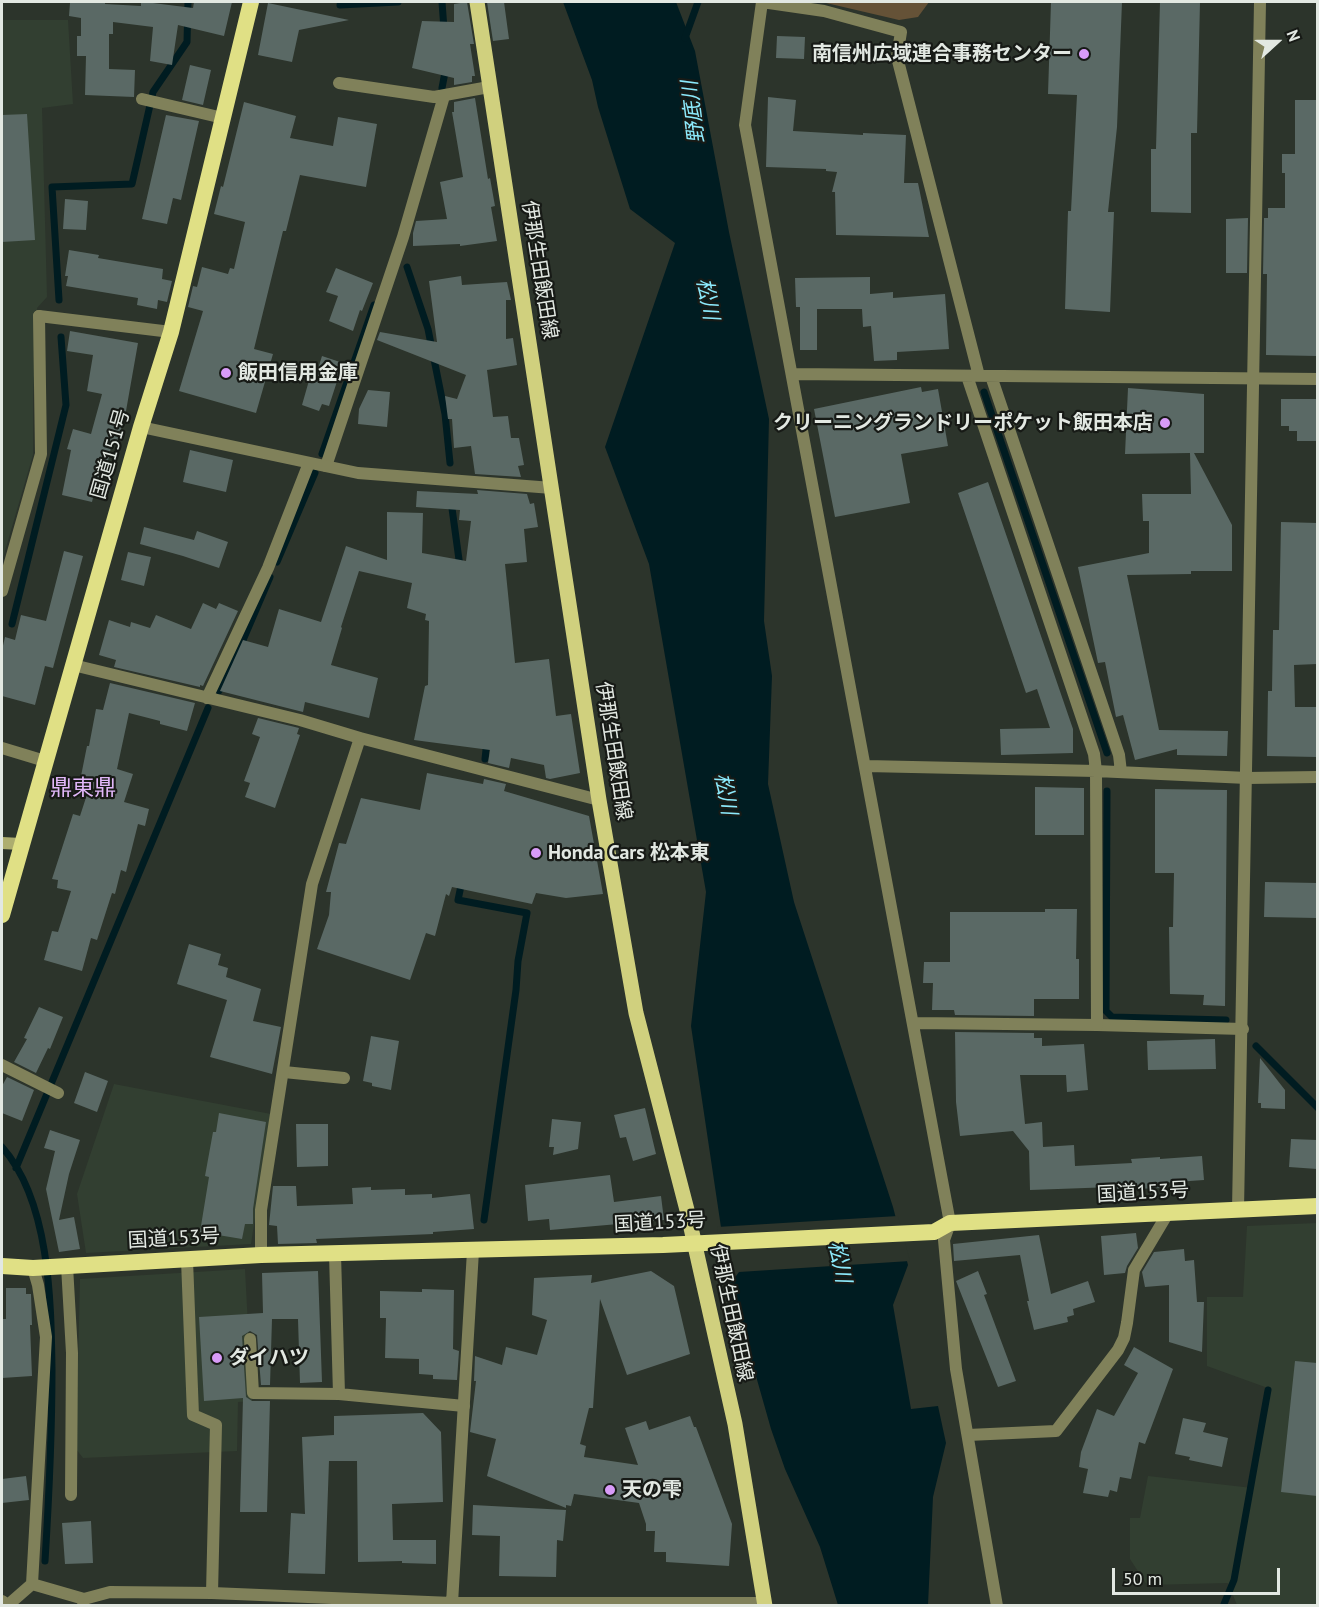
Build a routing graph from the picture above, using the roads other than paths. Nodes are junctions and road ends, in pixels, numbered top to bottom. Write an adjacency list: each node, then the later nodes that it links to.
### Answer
1 (251, 2): 9 (highway, 国道151号)
2 (477, 2): 6 (main road, 伊那生田飯田線)
3 (762, 2): 11 (street); 12 (street)
4 (1260, 2): 13 (street)
5 (339, 83): 7 (street)
6 (489, 87): 7 (street); 18 (main road, 伊那生田飯田線)
7 (444, 96): 17 (street)
8 (142, 99): 9 (street)
9 (223, 118): 10 (highway, 国道151号)
10 (171, 332): 15 (highway, 国道151号); 19 (street)
11 (792, 374): 12 (street); 25 (street)
12 (979, 376): 13 (street); 26 (street); 27 (street)
13 (1253, 378): 14 (street); 29 (street)
14 (1317, 379)
15 (141, 427): 16 (street); 20 (highway, 国道151号)
16 (309, 463): 17 (street); 21 (street)
17 (326, 466): 18 (street)
18 (552, 488): 30 (main road, 伊那生田飯田線)
19 (2, 591)
20 (72, 665): 21 (street); 24 (highway, 国道151号)
21 (207, 698): 22 (street)
22 (360, 738): 30 (street); 38 (street)
23 (2, 748): 24 (street)
24 (45, 760): 32 (highway, 国道151号)
25 (866, 766): 26 (street); 34 (street)
26 (1096, 771): 27 (street); 35 (street)
27 (1121, 772): 29 (street)
28 (1317, 777): 29 (street)
29 (1247, 778): 36 (street)
30 (599, 800): 45 (main road, 伊那生田飯田線)
31 (2, 843): 32 (main road)
32 (21, 844): 33 (highway, 国道151号)
33 (2, 915)
34 (914, 1023): 35 (street); 44 (street)
35 (1097, 1025): 36 (street)
36 (1243, 1029): 42 (street)
37 (2, 1065): 40 (street)
38 (284, 1072): 39 (street); 48 (street)
39 (344, 1078)
40 (58, 1093)
41 (1317, 1206): 42 (highway, 国道153号)
42 (1238, 1209): 43 (highway, 国道153号)
43 (1168, 1213): 44 (highway, 国道153号); 56 (street)
44 (950, 1223): 45 (highway, 国道153号); 56 (street)
45 (695, 1244): 46 (highway, 国道153号); 63 (main road, 伊那生田飯田線)
46 (473, 1251): 47 (highway, 国道153号); 55 (street)
47 (335, 1254): 48 (highway, 国道153号); 54 (street)
48 (261, 1255): 49 (highway, 国道153号)
49 (187, 1260): 51 (highway, 国道153号); 59 (street)
50 (2, 1266): 52 (highway, 国道153号)
51 (62, 1267): 52 (highway, 国道153号); 57 (street)
52 (35, 1268): 58 (street)
53 (250, 1339): 54 (street)
54 (339, 1394): 55 (street)
55 (464, 1406): 62 (street)
56 (968, 1435): 64 (street)
57 (71, 1495)
58 (32, 1584): 60 (street); 61 (street)
59 (212, 1593): 61 (street); 62 (street)
60 (2, 1601)
61 (83, 1602)
62 (460, 1604): 63 (street)
63 (765, 1604)
64 (997, 1605)

